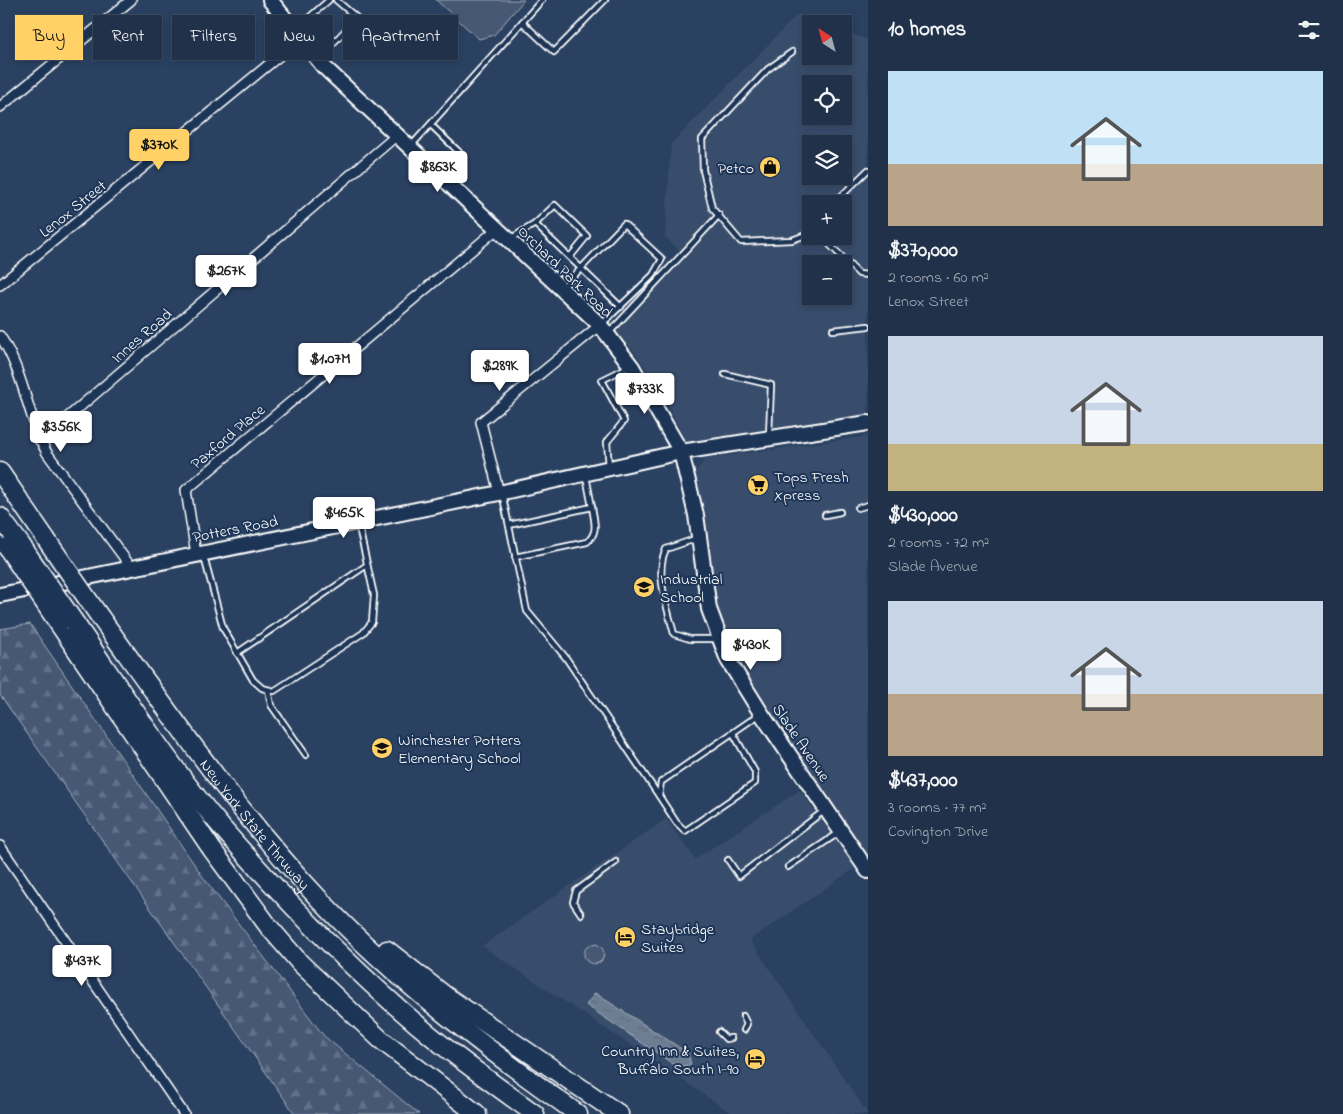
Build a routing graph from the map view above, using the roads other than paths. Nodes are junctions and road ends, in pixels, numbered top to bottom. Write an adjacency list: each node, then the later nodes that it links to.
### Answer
1 (131, 0): 14 (street)
2 (270, 0): 7 (street, Orchard Park Road)
3 (329, 0): 8 (lane)
4 (336, 0): 10 (lane)
5 (542, 0): 9 (lane)
6 (605, 0): 9 (lane)
7 (282, 15)
8 (315, 15)
9 (522, 22): 15 (lane)
10 (333, 43)
11 (792, 52): 21 (lane)
12 (267, 60): 30 (street, Lenox Street)
13 (319, 60): 16 (street, Orchard Park Road)
14 (0, 107)
15 (431, 125): 17 (lane); 18 (lane)
16 (397, 135): 17 (street, Orchard Park Road); 41 (street, Innes Road)
17 (410, 147): 23 (street, Orchard Park Road)
18 (459, 152)
19 (868, 170): 20 (lane)
20 (842, 195)
21 (719, 215): 24 (lane); 34 (lane)
22 (535, 224): 25 (lane); 27 (lane); 27 (lane)
23 (497, 228): 25 (street, Orchard Park Road); 57 (street, Paxford Place)
24 (802, 236)
25 (509, 240): 31 (street, Orchard Park Road)
26 (830, 245): 29 (lane)
27 (570, 257): 28 (lane)
28 (581, 268): 31 (lane); 32 (lane); 32 (lane)
29 (868, 275)
30 (0, 285)
31 (561, 289): 34 (street, Orchard Park Road)
32 (621, 308): 34 (lane)
33 (868, 326): 35 (lane)
34 (604, 330): 37 (street, Orchard Park Road); 46 (street)
35 (833, 330)
36 (0, 336): 41 (street)
37 (631, 365): 42 (street, Orchard Park Road); 43 (lane)
38 (725, 374): 40 (lane)
39 (868, 423): 40 (street)
40 (768, 437): 42 (street)
41 (40, 441): 60 (street)
42 (681, 452): 43 (street, Potters Road); 55 (street, Slade Avenue)
43 (609, 468): 45 (street, Potters Road)
44 (0, 472): 77 (highway, New York State Thruway, bridge)
45 (586, 473): 46 (street, Potters Road); 48 (lane)
46 (500, 492): 53 (street, Potters Road); 54 (lane)
47 (868, 505): 49 (lane)
48 (592, 507): 54 (lane); 58 (lane)
49 (858, 508)
50 (840, 512): 51 (lane)
51 (826, 516)
52 (0, 517): 56 (highway)
53 (358, 521): 57 (street, Potters Road); 59 (lane)
54 (508, 526): 58 (lane)
55 (700, 537): 63 (street, Slade Avenue); 63 (lane)
56 (9, 543): 62 (highway, bridge)
57 (199, 554): 60 (street, Potters Road); 64 (lane)
58 (515, 557): 69 (lane)
59 (367, 564): 64 (lane); 65 (lane)
60 (132, 568): 61 (street, Potters Road)
61 (0, 595)
62 (67, 624): 84 (highway); 85 (highway, New York State Thruway)
63 (719, 639): 66 (street, Slade Avenue)
64 (237, 653): 65 (lane)
65 (268, 690): 68 (lane)
66 (761, 714): 67 (lane); 70 (street, Slade Avenue)
67 (732, 733): 69 (lane); 69 (lane)
68 (306, 756)
69 (659, 796)
70 (826, 809): 71 (street, Slade Avenue); 73 (lane)
71 (841, 831): 75 (lane); 76 (street, Slade Avenue)
72 (0, 846): 83 (street)
73 (728, 860)
74 (616, 862): 78 (lane)
75 (788, 867)
76 (868, 871)
77 (321, 900): 86 (highway, New York State Thruway); 87 (highway)
78 (581, 914)
79 (743, 1016): 80 (lane)
80 (744, 1030)
81 (719, 1032): 82 (lane)
82 (731, 1038)
83 (184, 1114)
84 (477, 1114)
85 (535, 1114)
86 (578, 1114)
87 (619, 1114)

